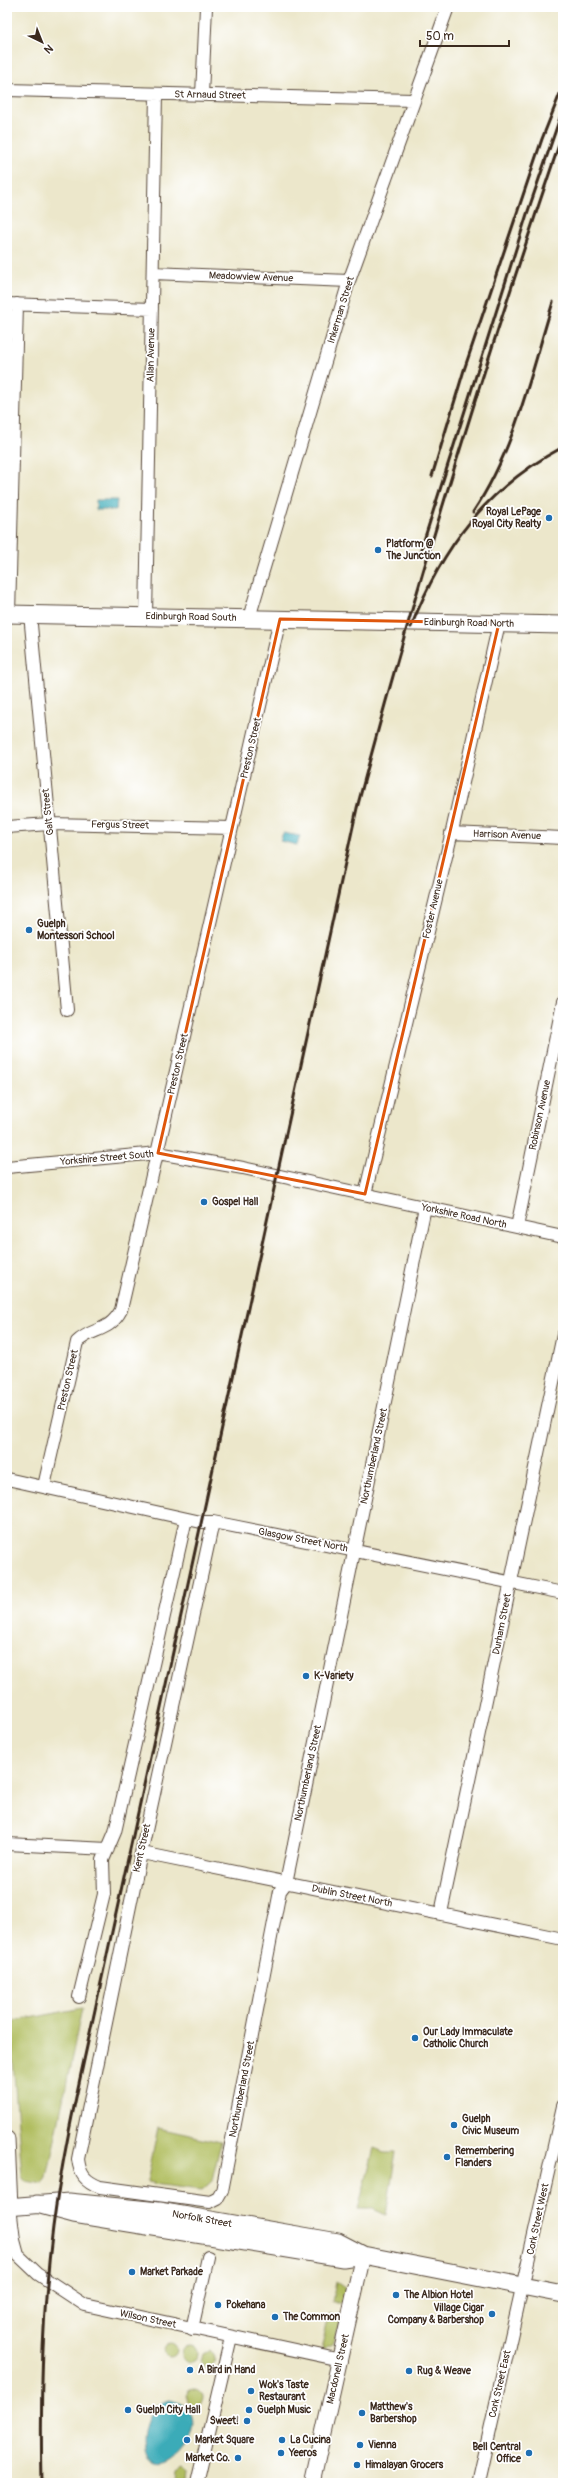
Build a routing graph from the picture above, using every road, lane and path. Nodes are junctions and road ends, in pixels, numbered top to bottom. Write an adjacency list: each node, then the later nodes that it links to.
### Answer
1 (206, 7): 5 (street)
2 (448, 7): 6 (street, Inkerman Street)
3 (7, 90): 4 (street, St Arnaud Street)
4 (156, 94): 5 (street, St Arnaud Street); 7 (street, Allan Avenue)
5 (202, 95): 6 (street, St Arnaud Street)
6 (413, 100): 8 (street, Inkerman Street)
7 (153, 273): 8 (street, Meadowview Avenue); 10 (street, Allan Avenue)
8 (349, 281): 14 (street, Inkerman Street)
9 (12, 304): 10 (street); 11 (street)
10 (152, 309): 13 (street, Allan Avenue)
11 (8, 614): 12 (main road, Edinburgh Road South)
12 (30, 614): 13 (main road, Edinburgh Road South); 19 (street, Galt Street)
13 (146, 616): 14 (main road, Edinburgh Road South)
14 (249, 618): 15 (main road, Edinburgh Road South)
15 (280, 619): 16 (main road, Edinburgh Road South); 21 (street, Preston Street)
16 (375, 621): 17 (main road, Edinburgh Road North)
17 (498, 623): 18 (main road, Edinburgh Road North); 22 (street, Foster Avenue)
18 (563, 624)
19 (49, 824): 20 (street, Fergus Street); 21 (street, Fergus Street); 25 (street, Galt Street)
20 (7, 827)
21 (232, 828): 26 (street, Preston Street)
22 (452, 833): 23 (street, Harrison Avenue); 28 (street, Foster Avenue)
23 (563, 838)
24 (563, 1002): 30 (street, Robinson Avenue)
25 (67, 1010)
26 (158, 1153): 27 (street, Yorkshire Street South); 28 (street, Yorkshire Street South); 34 (street, Preston Street)
27 (7, 1166)
28 (365, 1194): 29 (street, Yorkshire Road North)
29 (425, 1208): 30 (street, Yorkshire Road North); 37 (street, Northumberland Street)
30 (517, 1227): 31 (street, Yorkshire Road North)
31 (563, 1236)
32 (563, 1334): 38 (street, Durham Street)
33 (7, 1479): 34 (street, Glasgow Street North)
34 (44, 1486): 35 (street, Glasgow Street North)
35 (186, 1519): 36 (street, Glasgow Street North); 41 (street)
36 (213, 1522): 37 (street, Glasgow Street North); 42 (street, Kent Street)
37 (354, 1550): 38 (street, Glasgow Street North); 43 (street, Northumberland Street)
38 (510, 1582): 39 (street, Glasgow Street North); 44 (street, Durham Street)
39 (563, 1592)
40 (7, 1844): 41 (street)
41 (108, 1849): 46 (street)
42 (142, 1853): 43 (street, Dublin Street North); 49 (street, Kent Street)
43 (286, 1883): 44 (street, Dublin Street North); 49 (street, Northumberland Street)
44 (441, 1913): 45 (street, Dublin Street North)
45 (563, 1939)
46 (80, 1997)
47 (563, 2106): 53 (street, Cork Street West)
48 (7, 2139): 50 (street)
49 (82, 2175)
50 (9, 2207): 51 (main road, Norfolk Street); 55 (street, Wilson Street)
51 (363, 2255): 53 (main road, Norfolk Street); 57 (street, Macdonell Street)
52 (208, 2257): 55 (street)
53 (524, 2286): 54 (main road, Norfolk Street); 60 (street, Cork Street East)
54 (563, 2294)
55 (192, 2329): 56 (street, Wilson Street)
56 (232, 2337): 57 (street, Wilson Street); 58 (street)
57 (341, 2360): 59 (street, Macdonell Street)
58 (197, 2483)
59 (312, 2483)
60 (478, 2483)

